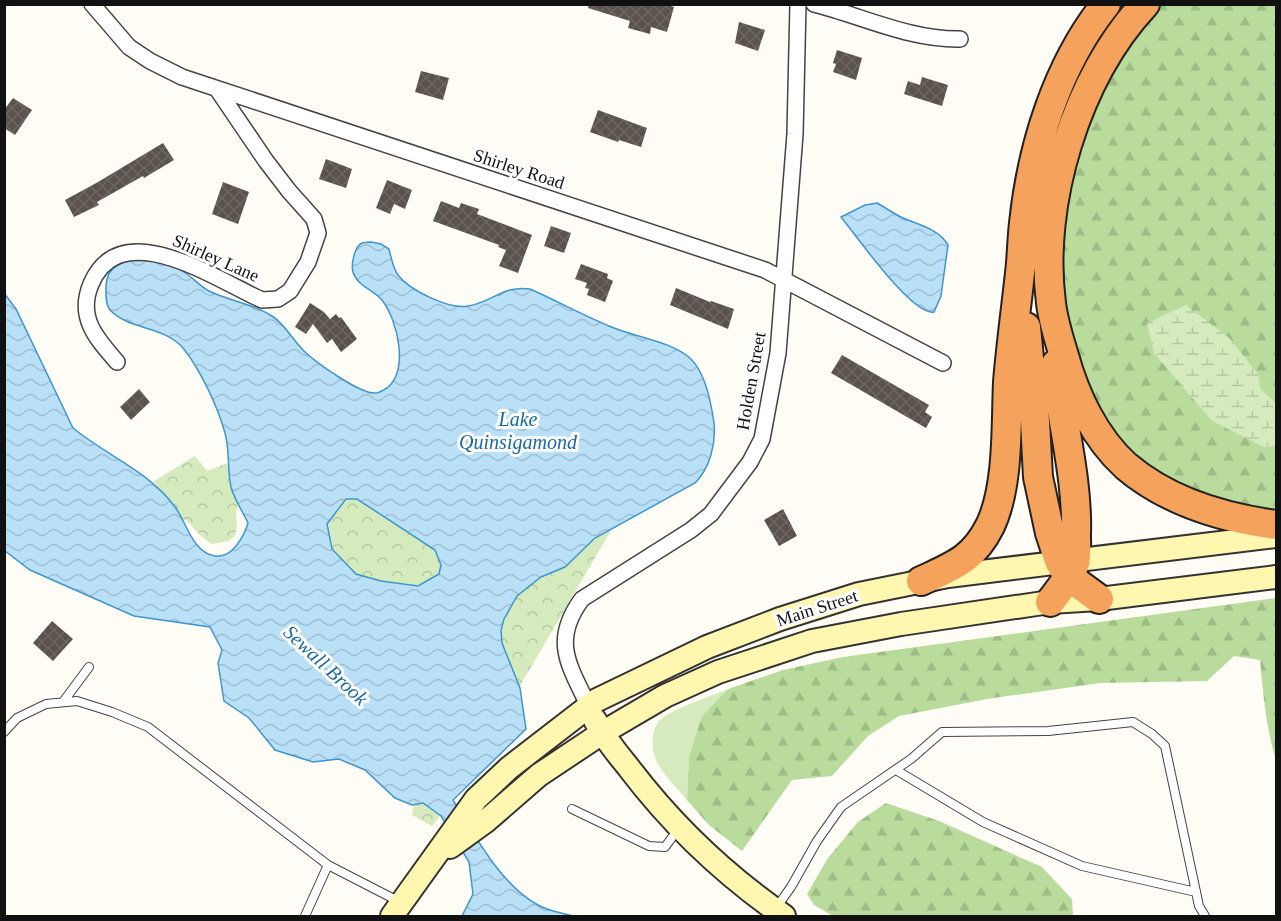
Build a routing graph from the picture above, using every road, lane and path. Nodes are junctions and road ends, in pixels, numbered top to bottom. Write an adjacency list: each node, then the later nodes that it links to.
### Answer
1 (92, 4): 7 (street, Shirley Road)
2 (798, 4): 9 (street, Holden Street)
3 (814, 4): 6 (street)
4 (1106, 4): 8 (highway)
5 (1145, 4): 10 (highway)
6 (960, 39)
7 (217, 89): 9 (street, Shirley Road); 11 (street, Shirley Lane)
8 (1022, 253): 15 (highway); 17 (highway)
9 (783, 280): 12 (street, Shirley Road); 22 (street, Holden Street)
10 (1051, 304): 13 (highway); 15 (highway)
11 (117, 362)
12 (943, 363)
13 (1276, 525)
14 (1276, 536): 15 (main road, Main Street)
15 (1068, 567): 17 (main road, Main Street); 18 (highway); 19 (highway)
16 (1276, 577): 18 (main road, Main Street)
17 (921, 582): 22 (main road, Main Street)
18 (1099, 599): 19 (main road, Main Street)
19 (1050, 602): 24 (main road, Main Street)
20 (89, 667): 21 (lane)
21 (63, 702): 23 (lane); 29 (lane)
22 (589, 707): 24 (main road); 28 (main road, Main Street)
23 (6, 729)
24 (602, 733): 27 (main road); 28 (main road, Main Street)
25 (896, 770): 30 (lane); 30 (lane); 32 (lane)
26 (572, 809): 27 (lane)
27 (679, 827): 32 (main road)
28 (436, 857): 31 (main road, Main Street)
29 (328, 865): 31 (lane); 33 (lane)
30 (1196, 892): 34 (lane)
31 (397, 910)
32 (779, 913)
33 (305, 916)
34 (1205, 916)

